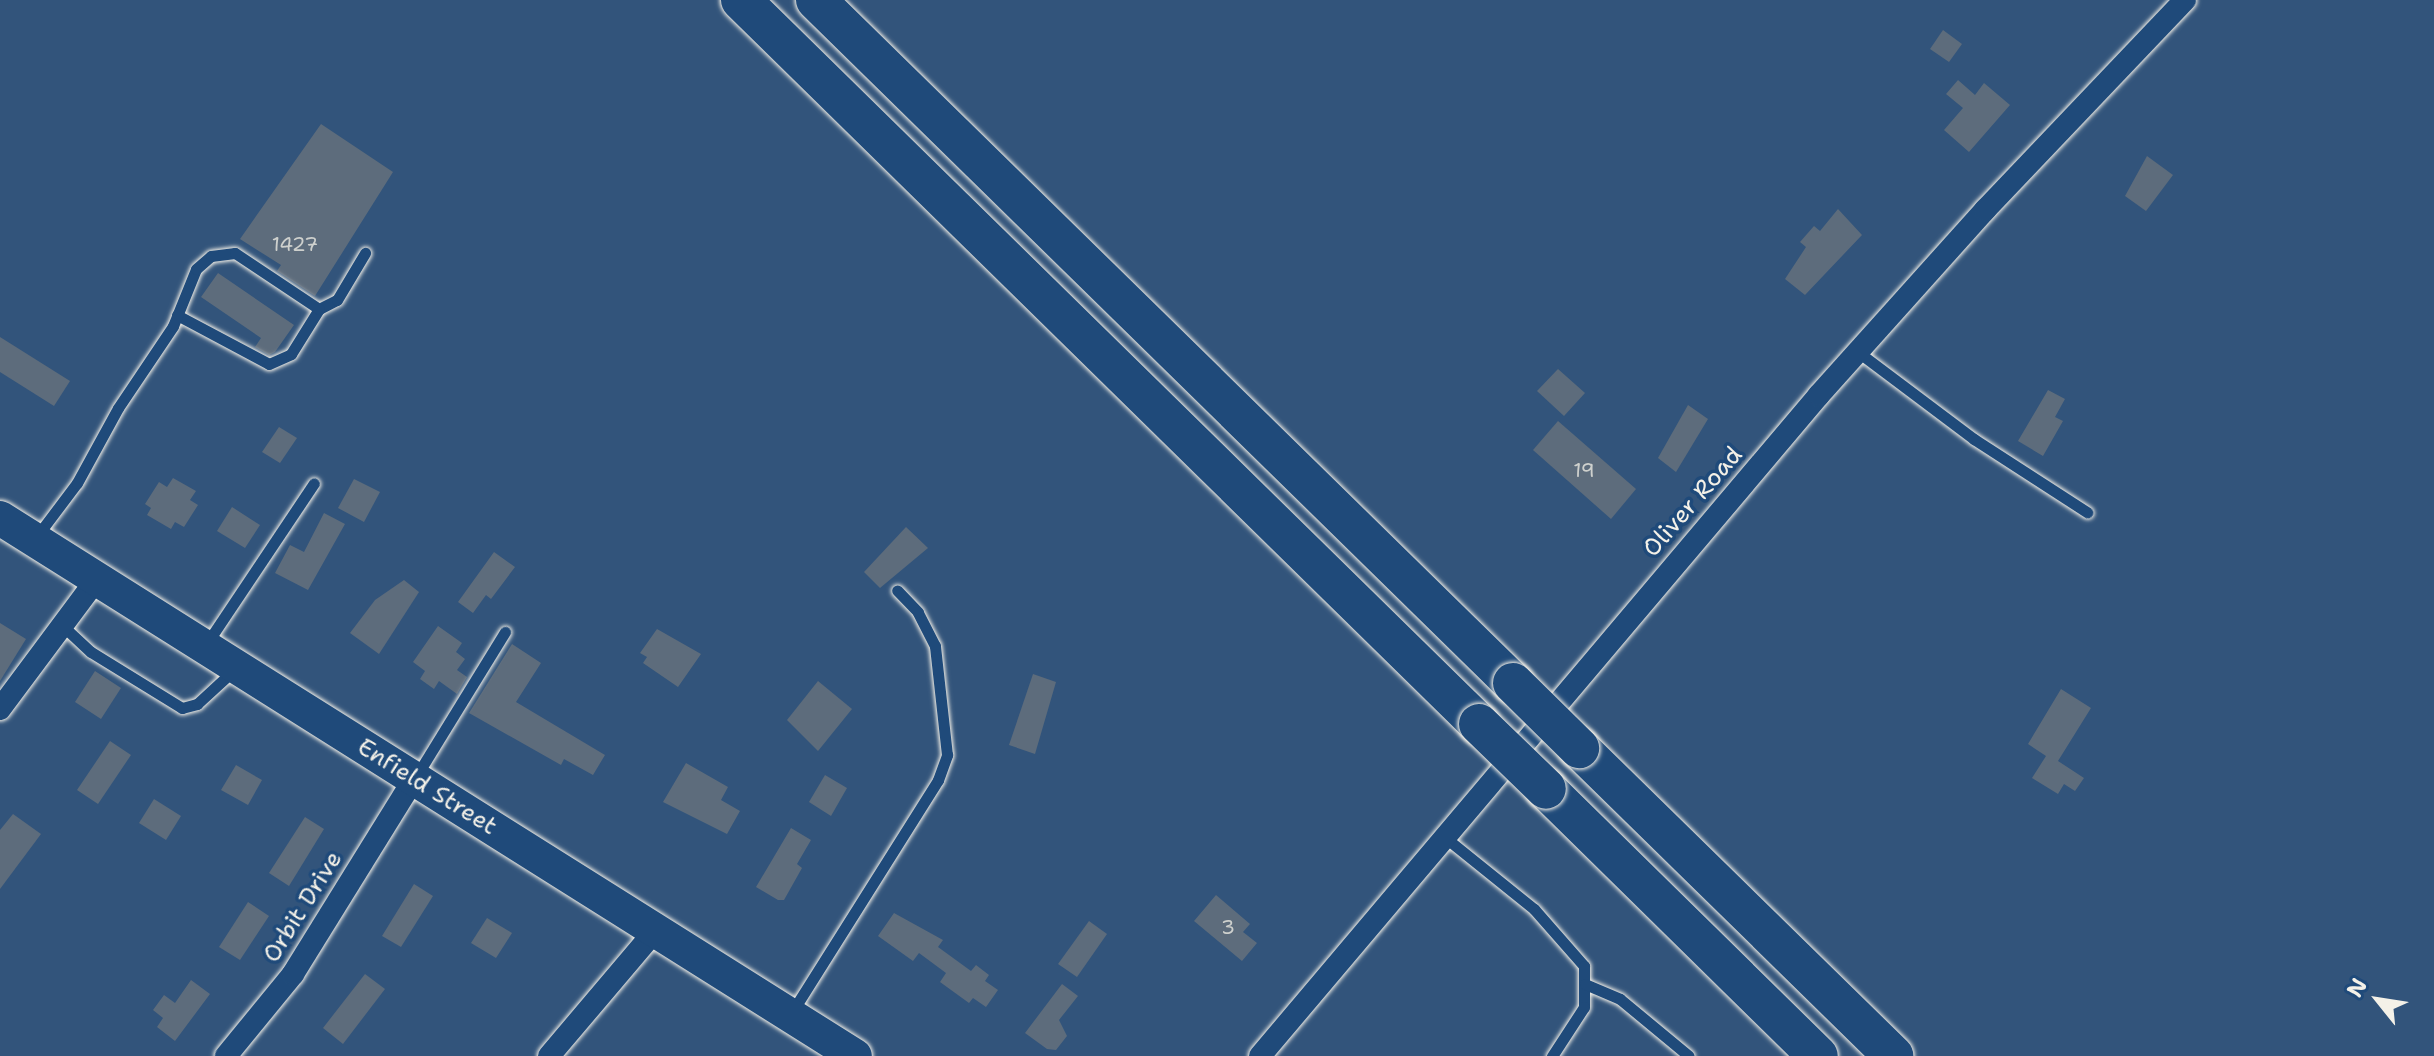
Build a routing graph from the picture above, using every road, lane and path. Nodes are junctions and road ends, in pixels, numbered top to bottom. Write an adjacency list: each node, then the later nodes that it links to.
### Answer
1 (741, 0): 30 (highway, bridge)
2 (816, 0): 31 (highway, bridge)
3 (2185, 0): 7 (street, Oliver Road)
4 (365, 253): 5 (lane)
5 (319, 309): 6 (lane); 6 (lane)
6 (177, 315): 11 (lane)
7 (1858, 352): 9 (lane); 20 (street, Oliver Road)
8 (314, 483): 16 (lane)
9 (2087, 512)
10 (0, 518): 11 (main road, Enfield Street)
11 (34, 539): 12 (main road, Enfield Street)
12 (97, 579): 14 (street); 16 (main road, Enfield Street)
13 (897, 590): 23 (lane)
14 (65, 628): 17 (lane); 18 (street)
15 (505, 632): 19 (lane)
16 (205, 646): 17 (main road, Enfield Street)
17 (237, 667): 19 (main road, Enfield Street)
18 (0, 709)
19 (414, 779): 21 (main road, Enfield Street); 24 (street, Orbit Drive)
20 (1447, 839): 22 (lane); 27 (street, Oliver Road)
21 (654, 932): 23 (main road, Enfield Street); 25 (street)
22 (1585, 984): 28 (lane); 29 (lane)
23 (790, 1016): 26 (main road, Enfield Street)
24 (226, 1056)
25 (549, 1056)
26 (855, 1056)
27 (1260, 1056)
28 (1552, 1056)
29 (1689, 1056)
30 (1818, 1056)
31 (1893, 1056)

